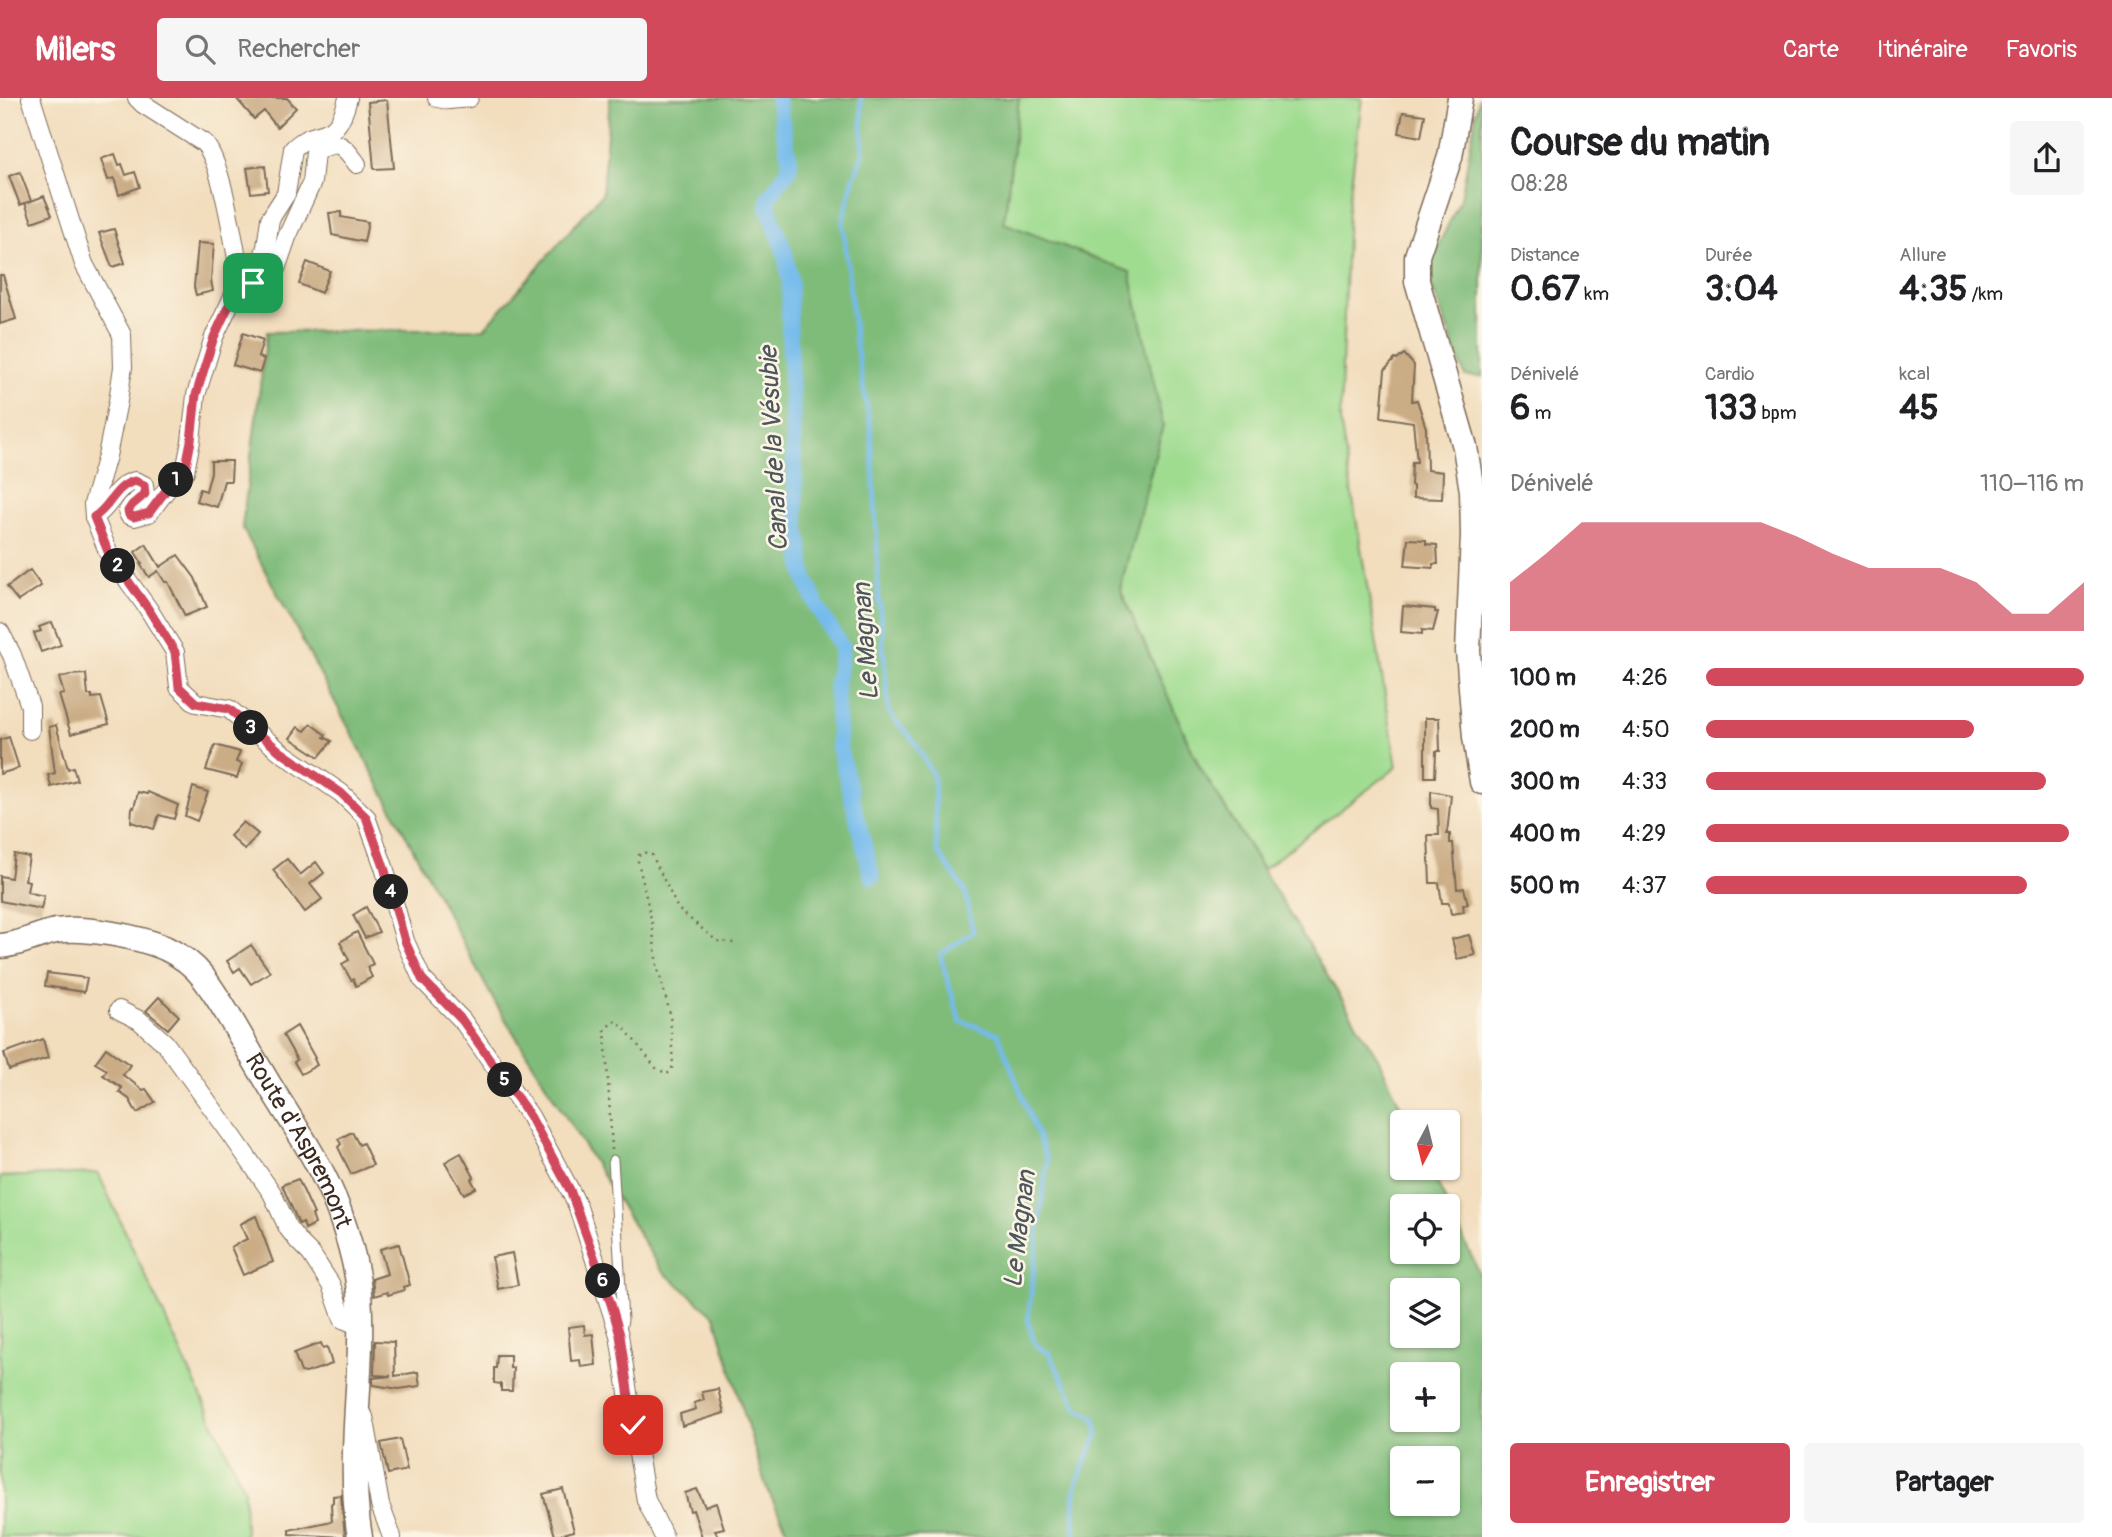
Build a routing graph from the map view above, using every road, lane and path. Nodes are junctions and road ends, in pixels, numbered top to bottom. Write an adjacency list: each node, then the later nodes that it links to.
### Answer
1 (32, 98): 9 (street)
2 (137, 98): 8 (street)
3 (348, 98): 8 (street)
4 (437, 98): 5 (street)
5 (469, 98)
6 (1460, 98): 12 (street)
7 (357, 164): 8 (street)
8 (244, 282): 9 (street)
9 (94, 517): 19 (street)
10 (0, 632): 11 (street)
11 (30, 730)
12 (1478, 736): 13 (street)
13 (1482, 782)
14 (734, 943): 17 (path)
15 (0, 946): 18 (street, Route d'Aspremont)
16 (119, 1010): 18 (street)
17 (613, 1160): 19 (lane)
18 (360, 1326): 20 (street, Route d'Aspremont)
19 (620, 1335): 23 (street)
20 (357, 1409): 21 (street, Route d'Aspremont); 22 (street)
21 (360, 1537)
22 (392, 1537)
23 (664, 1537)

